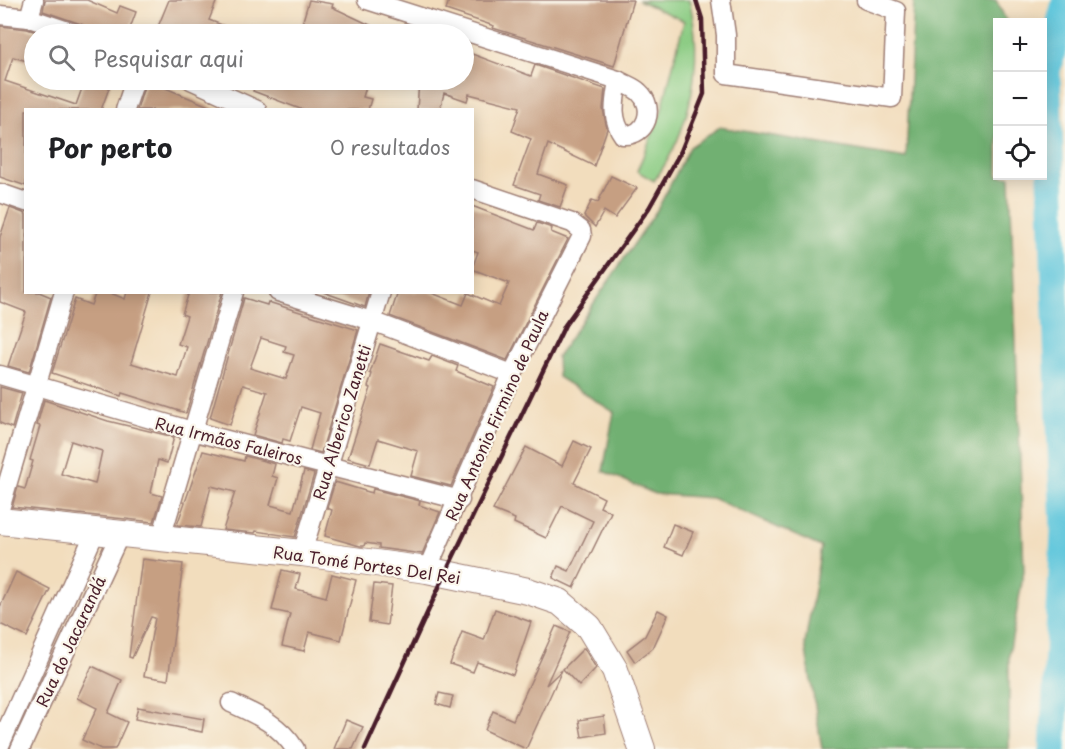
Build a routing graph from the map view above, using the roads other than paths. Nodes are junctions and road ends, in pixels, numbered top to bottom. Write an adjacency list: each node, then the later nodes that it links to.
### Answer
1 (34, 0): 6 (street)
2 (368, 0): 8 (street)
3 (721, 0): 4 (street)
4 (866, 0)
5 (0, 15): 6 (street)
6 (29, 18): 7 (street)
7 (47, 24)
8 (443, 24)
9 (474, 34): 10 (street)
10 (618, 80)
11 (132, 90): 13 (street)
12 (214, 90): 14 (street)
13 (126, 108)
14 (253, 108)
15 (474, 190): 23 (street, Rua Antonio Firmino de Paula)
16 (0, 193): 17 (street)
17 (24, 201)
18 (63, 294): 25 (street)
19 (233, 294): 26 (street)
20 (284, 294): 22 (street)
21 (380, 294): 22 (street, Rua Alberico Zanetti)
22 (372, 321): 23 (street); 27 (street, Rua Alberico Zanetti)
23 (512, 374): 28 (street, Rua Antonio Firmino de Paula)
24 (0, 375): 25 (street, Rua Irmãos Faleiros)
25 (36, 387): 26 (street, Rua Irmãos Faleiros); 29 (street)
26 (192, 431): 27 (street, Rua Irmãos Faleiros); 32 (street)
27 (327, 465): 28 (street, Rua Irmãos Faleiros); 33 (street, Rua Alberico Zanetti)
28 (459, 500): 34 (street, Rua Antonio Firmino de Paula)
29 (0, 509)
30 (0, 521): 31 (main road, Rua Tomé Portes Del Rei)
31 (108, 532): 32 (main road, Rua Tomé Portes Del Rei); 35 (street, Rua do Jacarandá); 36 (street, Rua do Jacarandá)
32 (161, 538): 33 (main road, Rua Tomé Portes Del Rei)
33 (302, 553): 34 (main road, Rua Tomé Portes Del Rei)
34 (427, 570): 41 (main road, Rua Tomé Portes Del Rei)
35 (30, 678): 36 (street); 38 (street, Rua do Jacarandá)
36 (48, 687): 39 (street, Rua do Jacarandá)
37 (231, 703): 40 (street)
38 (0, 745)
39 (20, 749)
40 (295, 749)
41 (642, 749)

